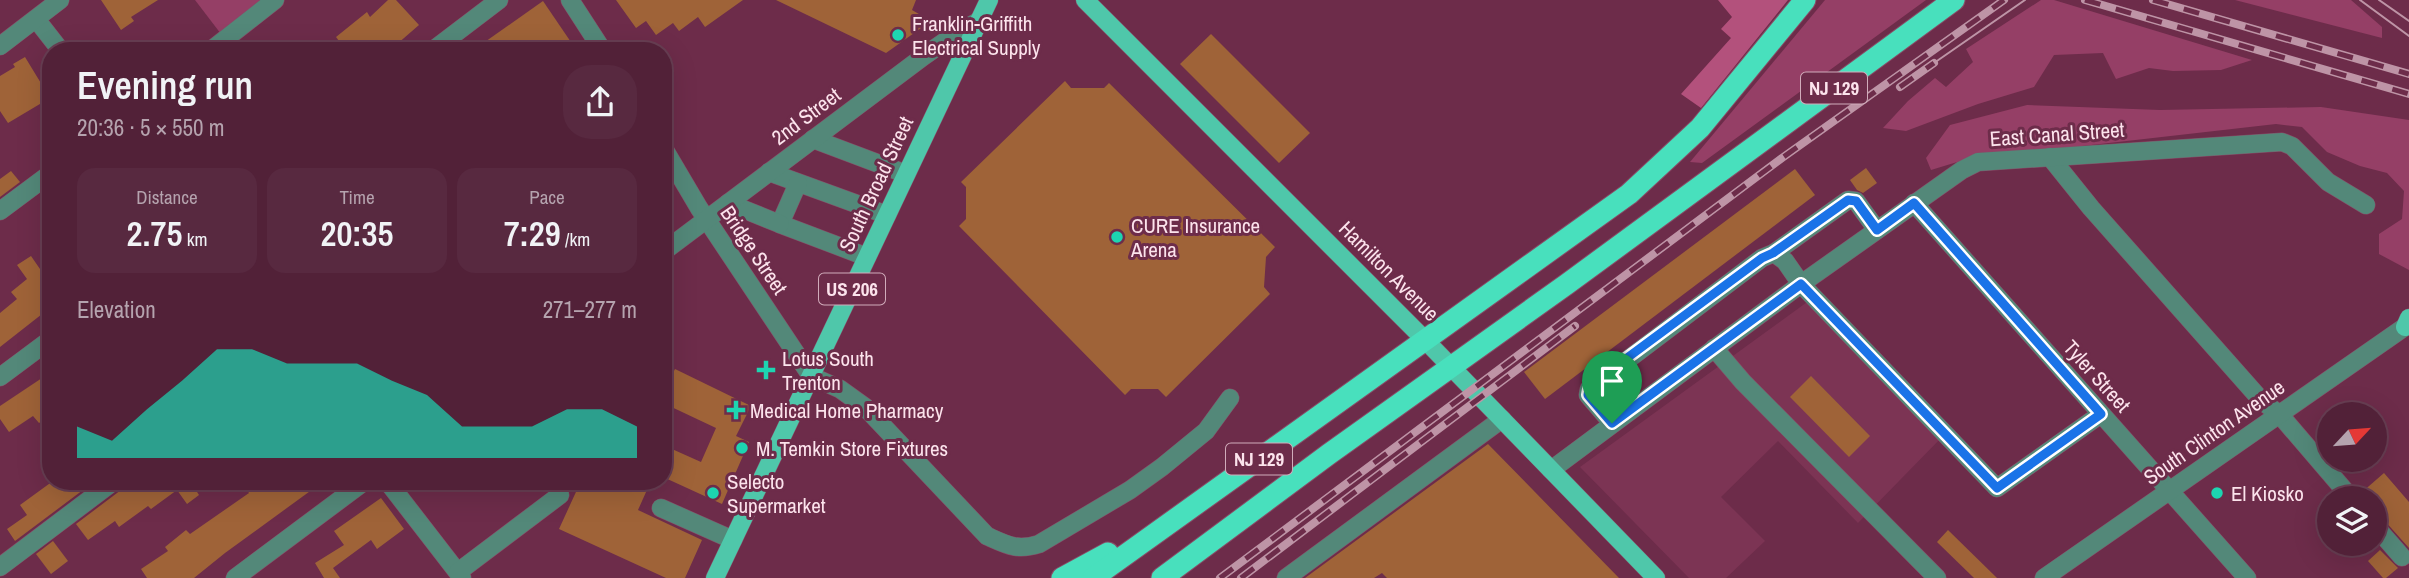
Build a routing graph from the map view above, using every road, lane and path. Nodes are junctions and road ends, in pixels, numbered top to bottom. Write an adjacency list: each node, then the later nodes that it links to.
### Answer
1 (60, 0): 9 (street)
2 (275, 0): 12 (street)
3 (499, 0): 13 (street)
4 (570, 0): 14 (street)
5 (989, 0): 10 (main road, South Broad Street / US 206)
6 (1085, 0): 36 (main road, Hamilton Avenue)
7 (1805, 0): 36 (highway, NJ 129)
8 (1954, 0): 39 (highway, NJ 129)
9 (36, 19): 11 (street); 15 (street)
10 (979, 22): 16 (street, 2nd Street); 20 (main road, South Broad Street / US 206)
11 (54, 42)
12 (221, 42)
13 (444, 42)
14 (597, 42)
15 (0, 46)
16 (813, 139): 19 (street, 2nd Street); 20 (street)
17 (2050, 157): 24 (street, East Canal Street); 25 (street, East Canal Street); 44 (street)
18 (672, 162): 28 (street, Bridge Street)
19 (769, 172): 22 (street); 23 (street, 2nd Street)
20 (906, 174): 27 (main road, South Broad Street / US 206)
21 (42, 180): 26 (street)
22 (798, 183): 27 (street); 29 (street)
23 (728, 203): 28 (street, 2nd Street); 29 (street)
24 (1914, 203): 30 (street, East Canal Street); 43 (street, Tyler Street)
25 (2367, 205)
26 (0, 211)
27 (887, 215): 33 (main road, South Broad Street / US 206)
28 (707, 219): 31 (street, 2nd Street); 40 (street, Bridge Street)
29 (780, 224): 33 (street)
30 (1877, 230): 32 (street); 34 (street, East Canal Street)
31 (672, 246)
32 (1773, 253): 34 (street); 46 (street)
33 (867, 257): 40 (main road, South Broad Street / US 206)
34 (1801, 284): 38 (street, East Canal Street); 43 (street)
35 (2408, 323): 44 (street, South Clinton Avenue)
36 (1426, 341): 39 (main road, Hamilton Avenue); 55 (highway, NJ 129)
37 (42, 346): 41 (street)
38 (1714, 348): 46 (street, East Canal Street); 68 (street)
39 (1451, 367): 45 (main road, Hamilton Avenue); 65 (highway, NJ 129)
40 (811, 376): 42 (street); 56 (main road, South Broad Street / US 206)
41 (0, 377)
42 (1230, 398)
43 (2101, 414): 52 (street, Tyler Street)
44 (2280, 415): 48 (street); 52 (street, South Clinton Avenue)
45 (1502, 419): 47 (main road, Hamilton Avenue); 66 (street)
46 (1612, 423): 47 (street, East Canal Street)
47 (1551, 470): 67 (main road, Hamilton Avenue)
48 (2341, 486)
49 (102, 490): 59 (street)
50 (353, 490): 61 (street)
51 (394, 490): 60 (street)
52 (2169, 491): 69 (street, South Clinton Avenue); 70 (street, Tyler Street)
53 (560, 495): 60 (street)
54 (661, 508): 56 (street)
55 (1177, 516): 63 (highway); 64 (highway, NJ 129)
56 (733, 540): 62 (main road, South Broad Street / US 206)
57 (2387, 540): 58 (street)
58 (2402, 558)
59 (0, 567)
60 (460, 575)
61 (236, 578)
62 (715, 578)
63 (1062, 578)
64 (1093, 578)
65 (1162, 578)
66 (1286, 578)
67 (1656, 578)
68 (1937, 578)
69 (2044, 578)
70 (2247, 578)

